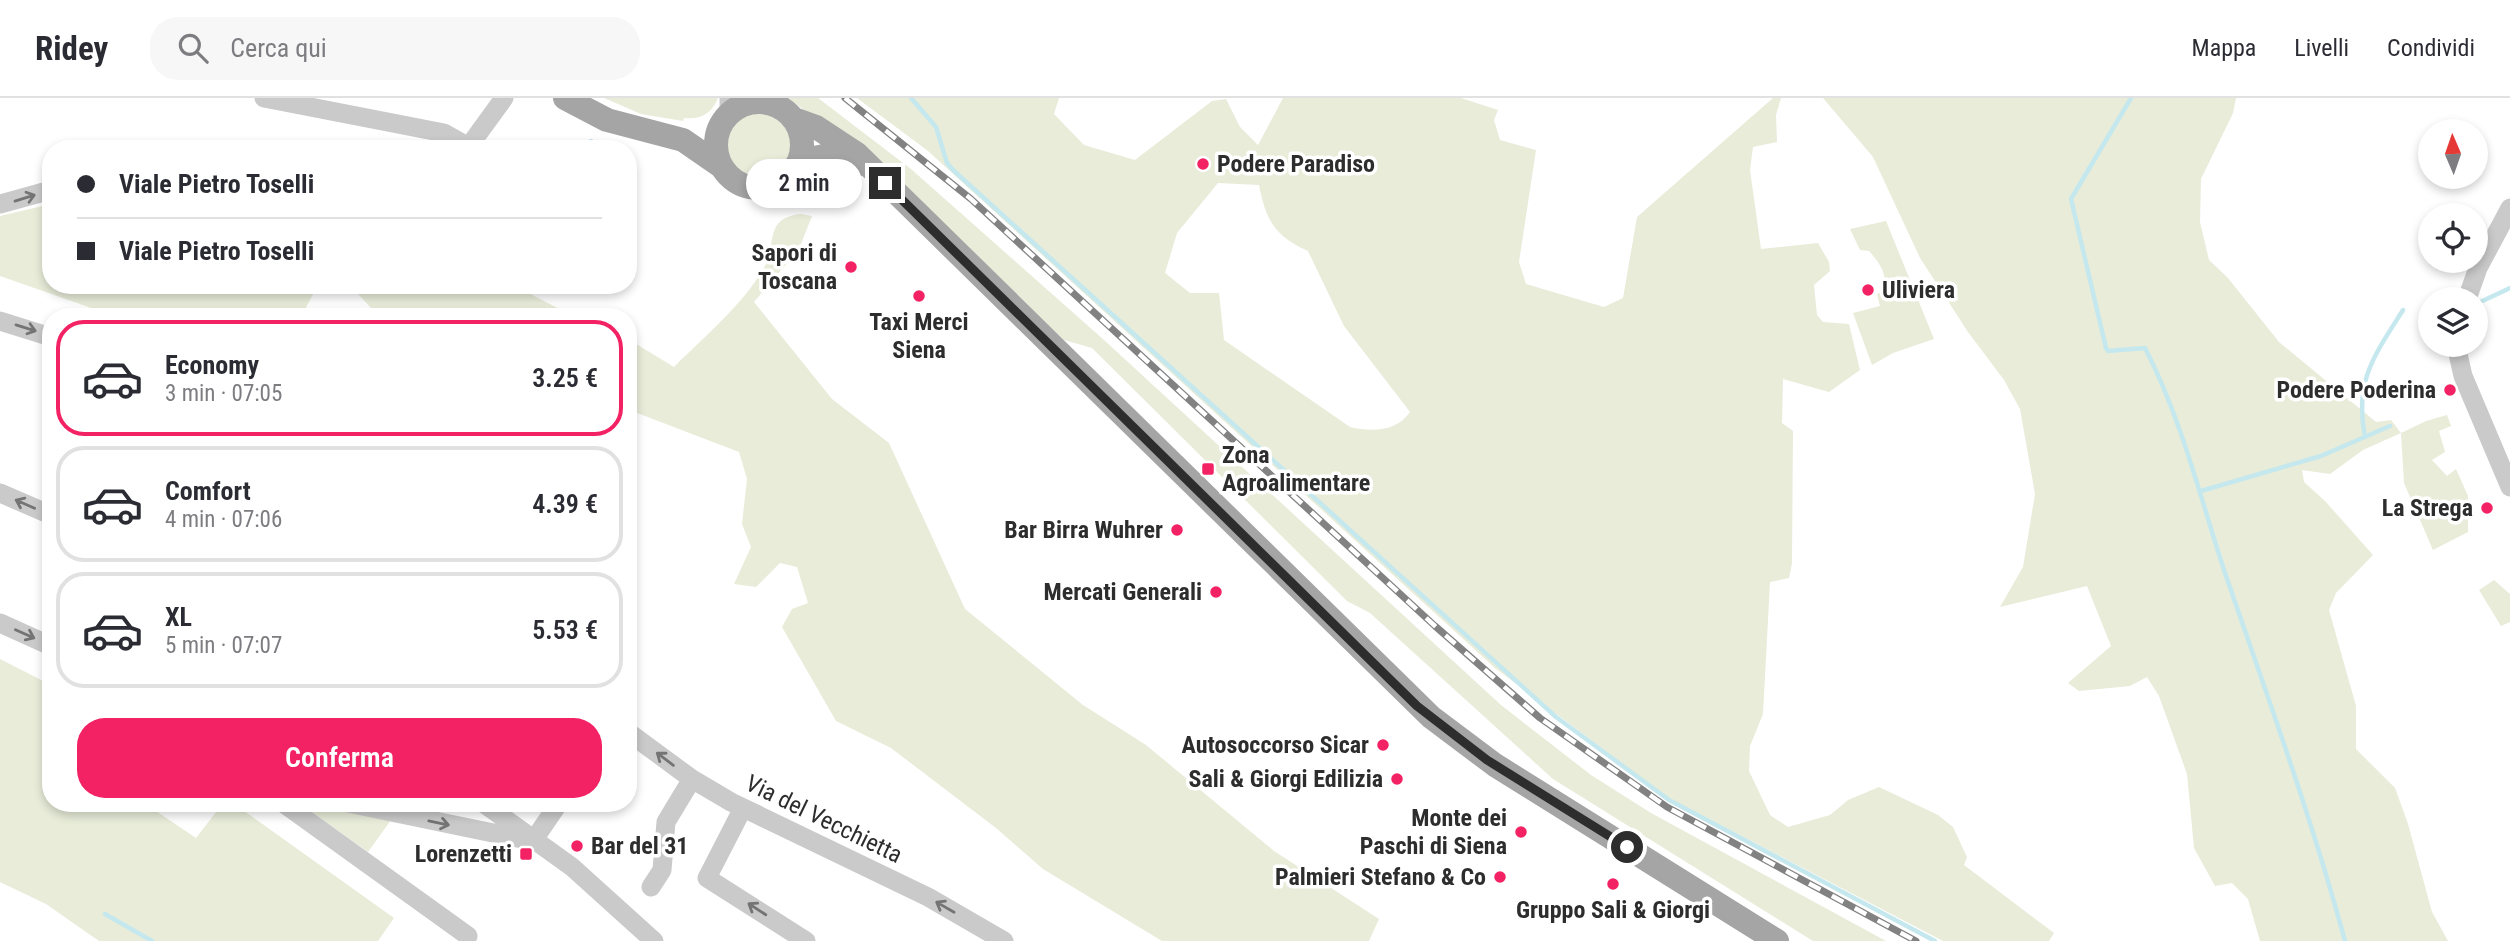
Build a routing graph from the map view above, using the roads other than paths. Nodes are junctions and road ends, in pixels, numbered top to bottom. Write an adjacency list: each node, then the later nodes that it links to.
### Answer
1 (264, 98): 7 (street)
2 (504, 98): 8 (street)
3 (565, 98): 10 (main road)
4 (587, 98): 6 (main road)
5 (781, 108): 6 (main road); 9 (main road); 11 (main road)
6 (727, 111): 10 (main road)
7 (455, 140)
8 (474, 140)
9 (797, 164): 10 (main road); 11 (main road)
10 (722, 167)
11 (873, 171): 37 (main road)
12 (42, 192): 13 (street, one-way to 12)
13 (0, 204)
14 (2510, 208): 15 (street)
15 (2471, 287)
16 (0, 321): 17 (street, one-way to 17)
17 (42, 334)
18 (2459, 357): 19 (street)
19 (2510, 487)
20 (0, 493): 21 (street, one-way to 20)
21 (42, 512)
22 (0, 623): 23 (street, one-way to 23)
23 (42, 642)
24 (637, 739): 25 (street, Via del Vecchietta, one-way to 24)
25 (692, 779): 26 (street, Via del Vecchietta); 32 (street)
26 (743, 808): 35 (street, one-way to 26); 36 (street, Via del Vecchietta, one-way to 26)
27 (295, 812): 33 (street)
28 (392, 812): 31 (street, one-way to 31)
29 (495, 812): 31 (street)
30 (553, 812): 31 (street)
31 (533, 841): 34 (street)
32 (651, 887)
33 (468, 936)
34 (654, 941)
35 (806, 941)
36 (1004, 941)
37 (1777, 941)

